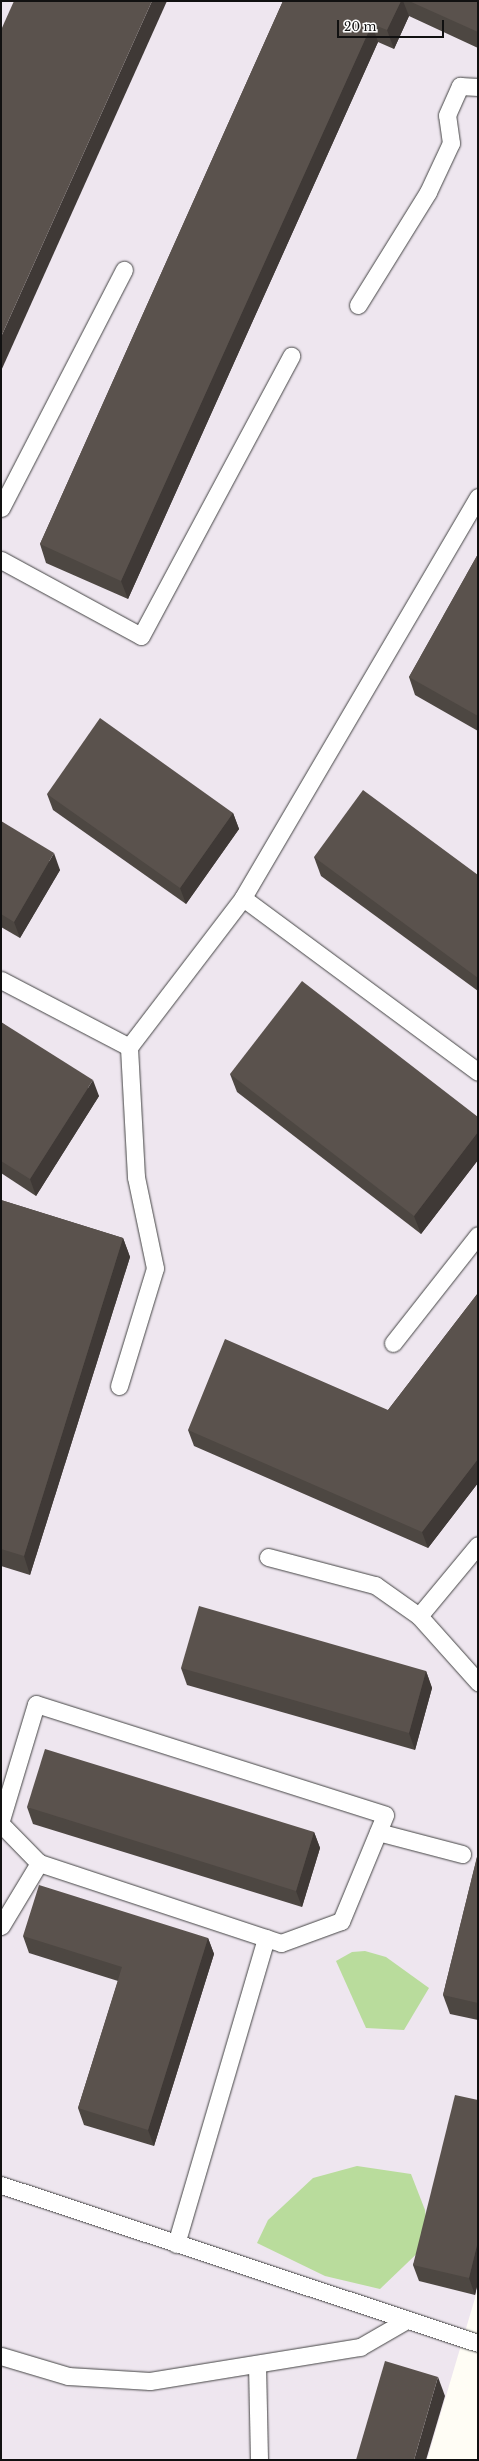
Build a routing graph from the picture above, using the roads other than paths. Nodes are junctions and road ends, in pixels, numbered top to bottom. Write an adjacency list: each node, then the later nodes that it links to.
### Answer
1 (478, 87): 3 (lane)
2 (124, 270): 6 (lane)
3 (358, 305)
4 (291, 356): 7 (lane)
5 (478, 497): 8 (lane)
6 (1, 508)
7 (1, 560)
8 (243, 898): 10 (lane); 11 (lane)
9 (1, 980): 10 (lane)
10 (129, 1047): 14 (lane)
11 (478, 1072)
12 (478, 1235): 13 (lane)
13 (393, 1343)
14 (120, 1386)
15 (478, 1545): 17 (lane)
16 (268, 1557): 17 (lane)
17 (420, 1616): 18 (lane)
18 (478, 1682)
19 (1, 1820): 21 (lane)
20 (1, 1824): 23 (lane)
21 (378, 1832): 22 (lane); 25 (lane)
22 (462, 1854)
23 (39, 1863): 24 (lane); 25 (lane)
24 (1, 1926)
25 (266, 1938): 27 (lane)
26 (1, 2185): 27 (lane)
27 (176, 2244): 28 (lane)
28 (405, 2321): 29 (lane); 31 (lane)
29 (478, 2343)
30 (1, 2356): 31 (lane)
31 (257, 2364): 32 (lane)
32 (260, 2460)

